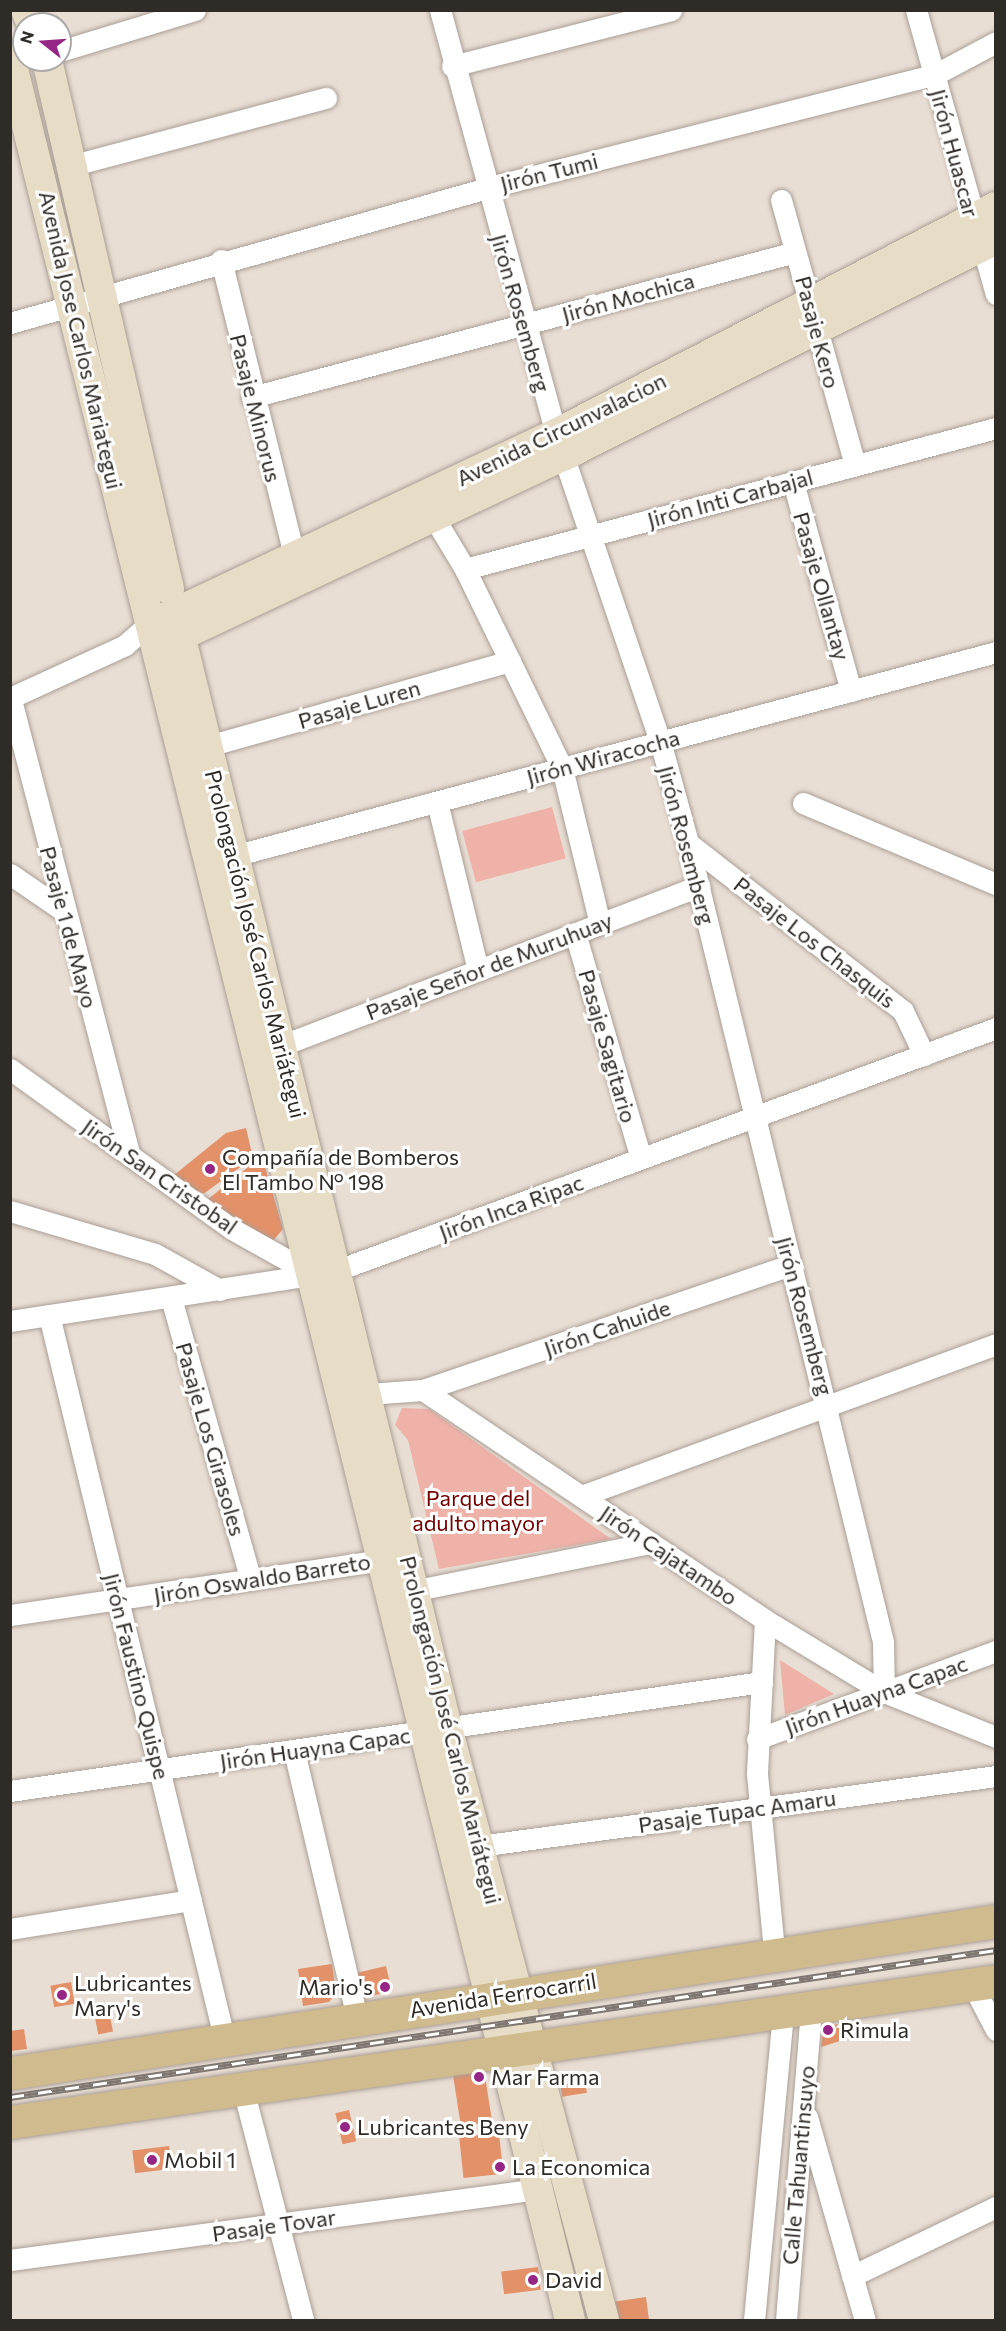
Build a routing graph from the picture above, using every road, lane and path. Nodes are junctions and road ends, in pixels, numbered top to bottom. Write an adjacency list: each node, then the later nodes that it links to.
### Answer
1 (195, 10): 6 (street)
2 (440, 10): 7 (street, Jirón Rosemberg)
3 (671, 10): 7 (street)
4 (916, 10): 10 (street, Jirón Huascar)
5 (996, 42): 10 (street, Jirón Tumi)
6 (72, 47)
7 (452, 66): 13 (street, Jirón Rosemberg)
8 (18, 72): 21 (main road, Avenida Jose Carlos Mariategui)
9 (50, 72): 12 (main road, Avenida Jose Carlos Mariategui)
10 (934, 75): 13 (street, Jirón Tumi); 15 (street, Jirón Huascar)
11 (326, 98): 12 (street)
12 (70, 166): 20 (main road, Avenida Jose Carlos Mariategui)
13 (486, 188): 18 (street, Jirón Tumi); 24 (street, Jirón Rosemberg)
14 (780, 200): 17 (street, Pasaje Kero)
15 (984, 212): 16 (street, Jirón Huascar); 22 (main road, Avenida Circunvalacion)
16 (988, 242): 19 (street, Jirón Huascar); 22 (main road, Avenida Circunvalacion)
17 (795, 252): 22 (street, Pasaje Kero); 24 (street, Jirón Mochica)
18 (220, 260): 20 (street, Jirón Tumi); 25 (street, Pasaje Minorus)
19 (996, 294)
20 (99, 296): 21 (street, Jirón Tumi); 34 (main road, Avenida Jose Carlos Mariategui)
21 (68, 304): 23 (street, Jirón Tumi); 34 (main road, Avenida Jose Carlos Mariategui)
22 (813, 316): 27 (main road, Avenida Circunvalacion); 28 (street, Pasaje Kero)
23 (10, 323)
24 (524, 325): 25 (street, Jirón Mochica); 27 (street, Jirón Rosemberg)
25 (252, 397): 32 (street, Pasaje Minorus)
26 (996, 428): 28 (street, Jirón Inti Carbajal)
27 (559, 445): 30 (main road, Avenida Circunvalacion); 31 (street, Jirón Rosemberg); 32 (main road, Avenida Circunvalacion)
28 (855, 465): 29 (street, Jirón Inti Carbajal)
29 (793, 482): 31 (street, Jirón Inti Carbajal); 37 (street, Pasaje Ollantay)
30 (433, 516): 33 (street); 34 (main road, Avenida Circunvalacion)
31 (588, 536): 33 (street, Jirón Inti Carbajal); 39 (street, Jirón Rosemberg)
32 (294, 556): 34 (main road, Avenida Circunvalacion)
33 (465, 569): 36 (street)
34 (166, 622): 38 (street, Avenida Circunvalacion); 40 (main road, Prolongación José Carlos Mariátegui); 45 (main road, Prolongación José Carlos Mariátegui)
35 (996, 652): 37 (street, Jirón Wiracocha)
36 (510, 661): 40 (street, Pasaje Luren); 41 (street)
37 (851, 691): 39 (street, Jirón Wiracocha)
38 (11, 697): 49 (street, Pasaje 1 de Mayo)
39 (660, 741): 41 (street, Jirón Wiracocha); 44 (street, Jirón Rosemberg)
40 (208, 746): 45 (main road, Prolongación José Carlos Mariátegui)
41 (562, 768): 42 (street, Jirón Wiracocha); 50 (street)
42 (437, 802): 45 (street, Jirón Wiracocha); 52 (street)
43 (803, 803): 47 (street)
44 (688, 843): 48 (street, Jirón Rosemberg); 55 (street, Pasaje Los Chasquis)
45 (223, 859): 54 (main road, Prolongación José Carlos Mariátegui); 62 (main road, Prolongación José Carlos Mariátegui)
46 (10, 874): 49 (street)
47 (996, 884)
48 (699, 886): 50 (street, Pasaje Señor de Muruhuay); 57 (street, Jirón Rosemberg)
49 (64, 911): 58 (street, Pasaje 1 de Mayo)
50 (600, 924): 51 (street, Pasaje Señor de Muruhuay)
51 (575, 933): 52 (street, Pasaje Señor de Muruhuay); 59 (street, Pasaje Sagitario)
52 (478, 970): 54 (street, Pasaje Señor de Muruhuay)
53 (996, 1028): 55 (street, Jirón Inca Ripac)
54 (280, 1046): 62 (main road, Prolongación José Carlos Mariátegui)
55 (924, 1055): 57 (street, Jirón Inca Ripac)
56 (10, 1069): 58 (street, Jirón San Cristobal)
57 (755, 1117): 59 (street, Jirón Inca Ripac); 61 (street, Jirón Rosemberg)
58 (130, 1156): 62 (street, Jirón San Cristobal)
59 (641, 1159): 62 (street, Jirón Inca Ripac)
60 (10, 1210): 63 (street)
61 (790, 1265): 68 (street, Jirón Cahuide); 70 (street, Jirón Rosemberg)
62 (324, 1273): 63 (street, Jirón Inca Ripac); 69 (main road, Prolongación José Carlos Mariátegui)
63 (220, 1290): 64 (street, Jirón Inca Ripac)
64 (171, 1298): 65 (street, Jirón Inca Ripac); 74 (street, Pasaje Los Girasoles)
65 (49, 1315): 66 (street, Jirón Inca Ripac); 76 (street, Jirón Faustino Quispe)
66 (10, 1321)
67 (996, 1344): 70 (street)
68 (423, 1390): 69 (street); 71 (street, Jirón Cajatambo)
69 (354, 1395): 73 (main road, Prolongación José Carlos Mariátegui)
70 (828, 1407): 71 (street); 81 (street, Jirón Rosemberg)
71 (581, 1496): 72 (street, Jirón Cajatambo)
72 (651, 1543): 75 (street); 78 (street, Jirón Cajatambo)
73 (395, 1558): 74 (street, Jirón Oswaldo Barreto); 75 (main road, Prolongación José Carlos Mariátegui)
74 (251, 1580): 76 (street, Jirón Oswaldo Barreto)
75 (403, 1593): 82 (main road, Prolongación José Carlos Mariátegui)
76 (118, 1599): 77 (street, Jirón Oswaldo Barreto); 86 (street, Jirón Faustino Quispe)
77 (10, 1615)
78 (765, 1620): 80 (street); 81 (street, Jirón Cajatambo)
79 (996, 1651): 81 (street, Jirón Huayna Capac)
80 (762, 1682): 82 (street, Jirón Huayna Capac); 84 (street)
81 (884, 1692): 83 (street, Jirón Cajatambo); 84 (street, Jirón Huayna Capac)
82 (435, 1732): 85 (street, Jirón Huayna Capac); 90 (main road, Prolongación José Carlos Mariátegui); 96 (main road, Prolongación José Carlos Mariátegui)
83 (996, 1737)
84 (757, 1739): 89 (street)
85 (294, 1751): 86 (street, Jirón Huayna Capac); 98 (street)
86 (159, 1770): 88 (street, Jirón Huayna Capac); 91 (street, Jirón Faustino Quispe)
87 (996, 1776): 89 (street, Pasaje Tupac Amaru)
88 (10, 1791)
89 (760, 1808): 90 (street, Pasaje Tupac Amaru); 94 (street)
90 (479, 1846): 96 (main road, Prolongación José Carlos Mariátegui)
91 (191, 1900): 93 (street); 100 (street, Jirón Faustino Quispe)
92 (996, 1921): 94 (main road, Avenida Ferrocarril)
93 (10, 1929)
94 (774, 1952): 96 (main road, Avenida Ferrocarril)
95 (984, 1982): 97 (main road); 99 (street)
96 (504, 1995): 98 (main road, Avenida Ferrocarril); 101 (main road, Prolongación José Carlos Mariátegui)
97 (797, 2011): 101 (main road); 104 (street, Calle Tahuantinsuyo); 114 (street, Calle Tahuantinsuyo)
98 (357, 2017): 100 (main road, Avenida Ferrocarril)
99 (996, 2030)
100 (224, 2037): 102 (main road, Avenida Ferrocarril)
101 (518, 2050): 103 (main road); 106 (main road, Prolongación José Carlos Mariátegui); 113 (main road, Prolongación José Carlos Mariátegui)
102 (10, 2073)
103 (243, 2089): 105 (main road); 108 (street)
104 (803, 2105): 110 (street); 115 (street, Calle Tahuantinsuyo)
105 (10, 2122)
106 (538, 2189): 108 (street, Pasaje Tovar); 112 (main road, Prolongación José Carlos Mariátegui)
107 (996, 2206): 110 (street)
108 (278, 2224): 109 (street, Pasaje Tovar); 111 (street)
109 (10, 2260)
110 (852, 2276): 116 (street)
111 (303, 2320)
112 (570, 2320)
113 (604, 2320)
114 (754, 2320)
115 (786, 2320)
116 (865, 2320)

